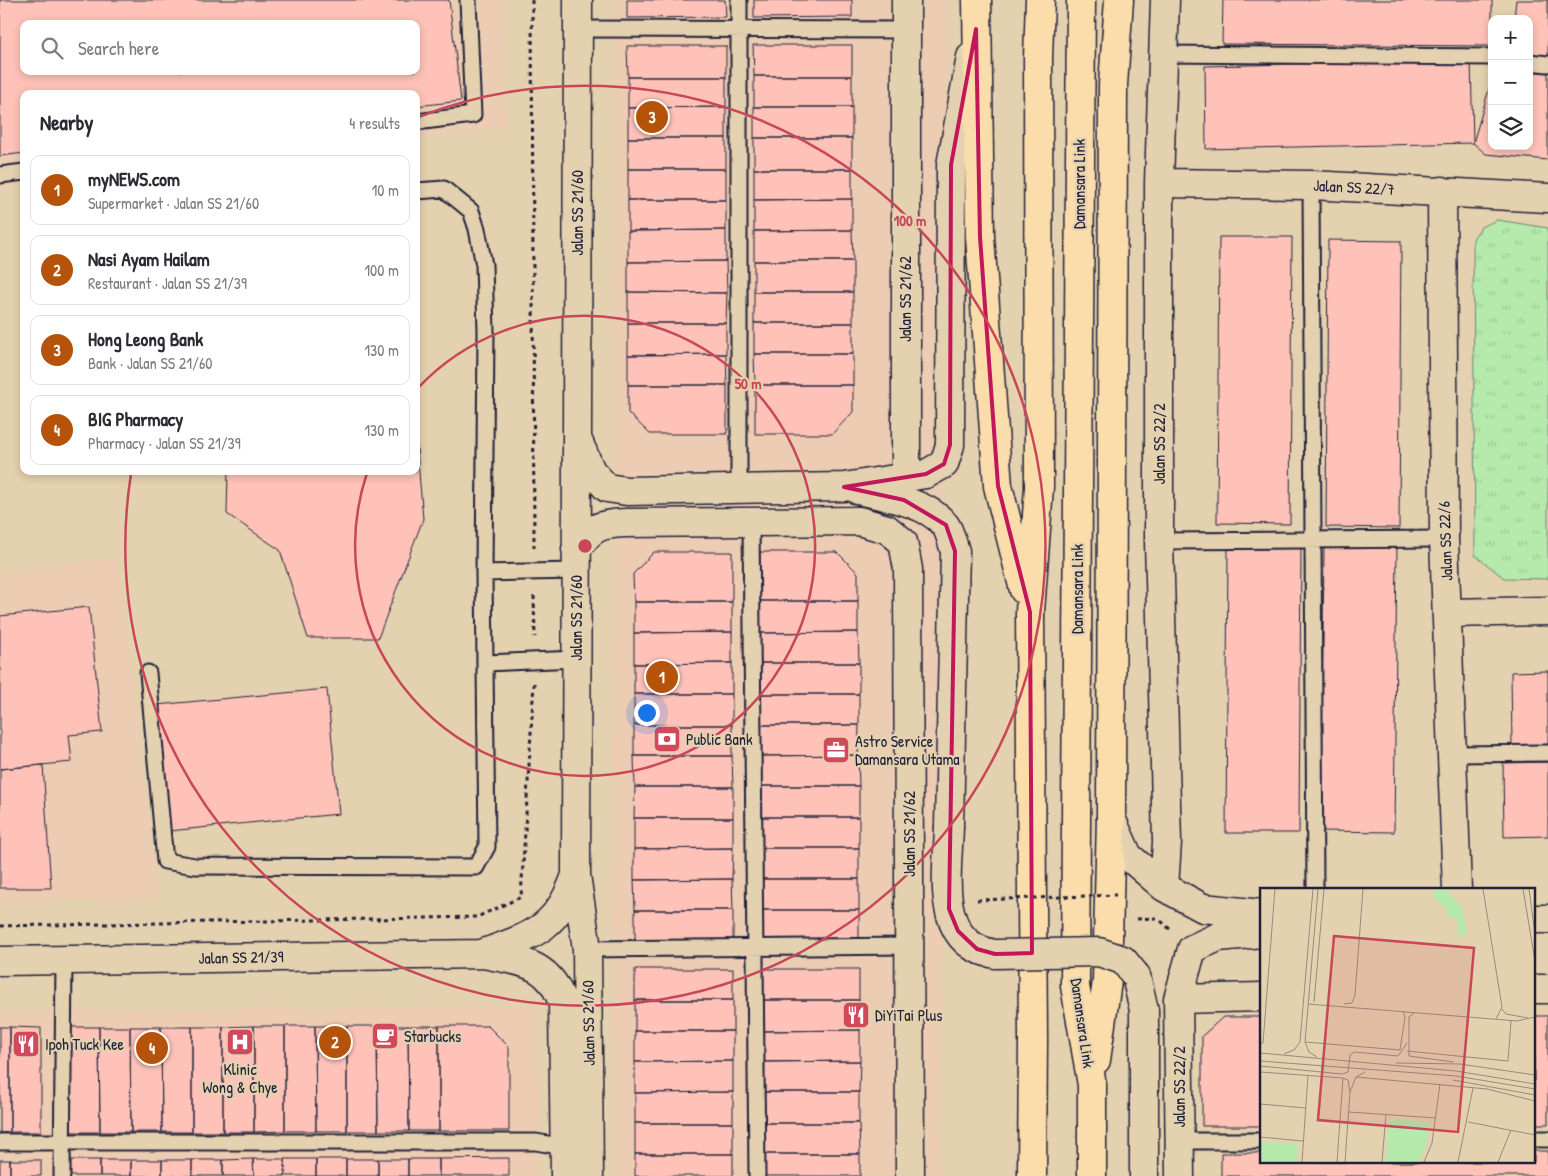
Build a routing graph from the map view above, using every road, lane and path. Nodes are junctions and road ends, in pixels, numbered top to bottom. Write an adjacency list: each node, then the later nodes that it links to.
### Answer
1 (468, 0): 19 (lane)
2 (532, 0): 36 (path)
3 (578, 0): 11 (street, Jalan SS 21/60)
4 (739, 0): 13 (lane)
5 (906, 0): 14 (street, Jalan SS 21/62)
6 (977, 0): 12 (highway)
7 (1040, 0): 39 (highway)
8 (1081, 0): 66 (highway, Damansara Link)
9 (1119, 0): 47 (highway)
10 (1165, 0): 15 (street, Jalan SS 22/2)
11 (578, 29): 13 (lane); 27 (street, Jalan SS 21/60)
12 (976, 29): 28 (street); 39 (highway)
13 (739, 30): 14 (lane); 30 (lane)
14 (904, 30): 28 (street, Jalan SS 21/62)
15 (1163, 54): 16 (lane); 22 (street, Jalan SS 22/2)
16 (1488, 57)
17 (1533, 62): 18 (lane)
18 (1548, 64)
19 (420, 122)
20 (20, 172): 21 (lane)
21 (0, 175)
22 (1159, 183): 23 (street, Jalan SS 22/7); 34 (street, Jalan SS 22/2)
23 (1311, 185): 25 (street, Jalan SS 22/7); 33 (lane)
24 (420, 191): 37 (lane)
25 (1442, 191): 26 (street, Jalan SS 22/7); 32 (street, Jalan SS 22/6)
26 (1548, 198)
27 (576, 438): 30 (street); 35 (street, Jalan SS 21/60)
28 (906, 477): 29 (street)
29 (844, 487): 30 (street); 79 (street, bridge)
30 (739, 489)
31 (751, 522): 35 (street, Jalan SS 21/62); 57 (street, Jalan SS 21/62); 58 (lane)
32 (1444, 539): 33 (lane); 40 (street, Jalan SS 22/6)
33 (1313, 540): 34 (lane); 50 (lane)
34 (1159, 541): 49 (street, Jalan SS 22/2)
35 (576, 560): 36 (lane); 41 (street, Jalan SS 21/60)
36 (534, 572): 37 (lane); 42 (path)
37 (484, 573): 43 (lane)
38 (1548, 611): 40 (street)
39 (1030, 612): 77 (highway)
40 (1448, 613): 46 (street, Jalan SS 22/6)
41 (576, 659): 42 (lane); 48 (street, Jalan SS 21/60)
42 (536, 661): 43 (lane); 55 (path)
43 (485, 663): 44 (lane)
44 (148, 673)
45 (1548, 753): 46 (lane)
46 (1453, 754): 51 (street, Jalan SS 22/6)
47 (1111, 818): 49 (street); 66 (highway)
48 (576, 874): 59 (street, Jalan SS 21/60); 60 (street, Jalan SS 21/39)
49 (1164, 887): 54 (street)
50 (1315, 888)
51 (1457, 888)
52 (1116, 895): 53 (path, bridge)
53 (967, 900)
54 (1260, 914)
55 (0, 926)
56 (1260, 933): 64 (street, Jalan SS 22/2)
57 (909, 946): 58 (lane); 76 (street, Jalan SS 21/62)
58 (755, 948): 59 (lane); 75 (lane)
59 (587, 949): 74 (street, Jalan SS 21/60)
60 (483, 954): 61 (street, Jalan SS 21/39); 65 (street, Jalan SS 21/39)
61 (64, 960): 62 (street, Jalan SS 21/39); 70 (lane)
62 (0, 961)
63 (1260, 997): 64 (street)
64 (1178, 999): 67 (street, Jalan SS 22/2)
65 (563, 1004): 71 (street, Jalan SS 21/60)
66 (1092, 1085): 78 (highway, Damansara Link)
67 (1179, 1141): 68 (lane); 80 (street, Jalan SS 22/2)
68 (1260, 1141)
69 (0, 1142): 70 (lane)
70 (62, 1142): 71 (lane); 72 (lane)
71 (564, 1147): 73 (street, Jalan SS 21/60)
72 (62, 1176)
73 (565, 1176)
74 (589, 1176)
75 (757, 1176)
76 (910, 1176)
77 (1032, 1176)
78 (1092, 1176)
79 (1144, 1176)
80 (1180, 1176)

